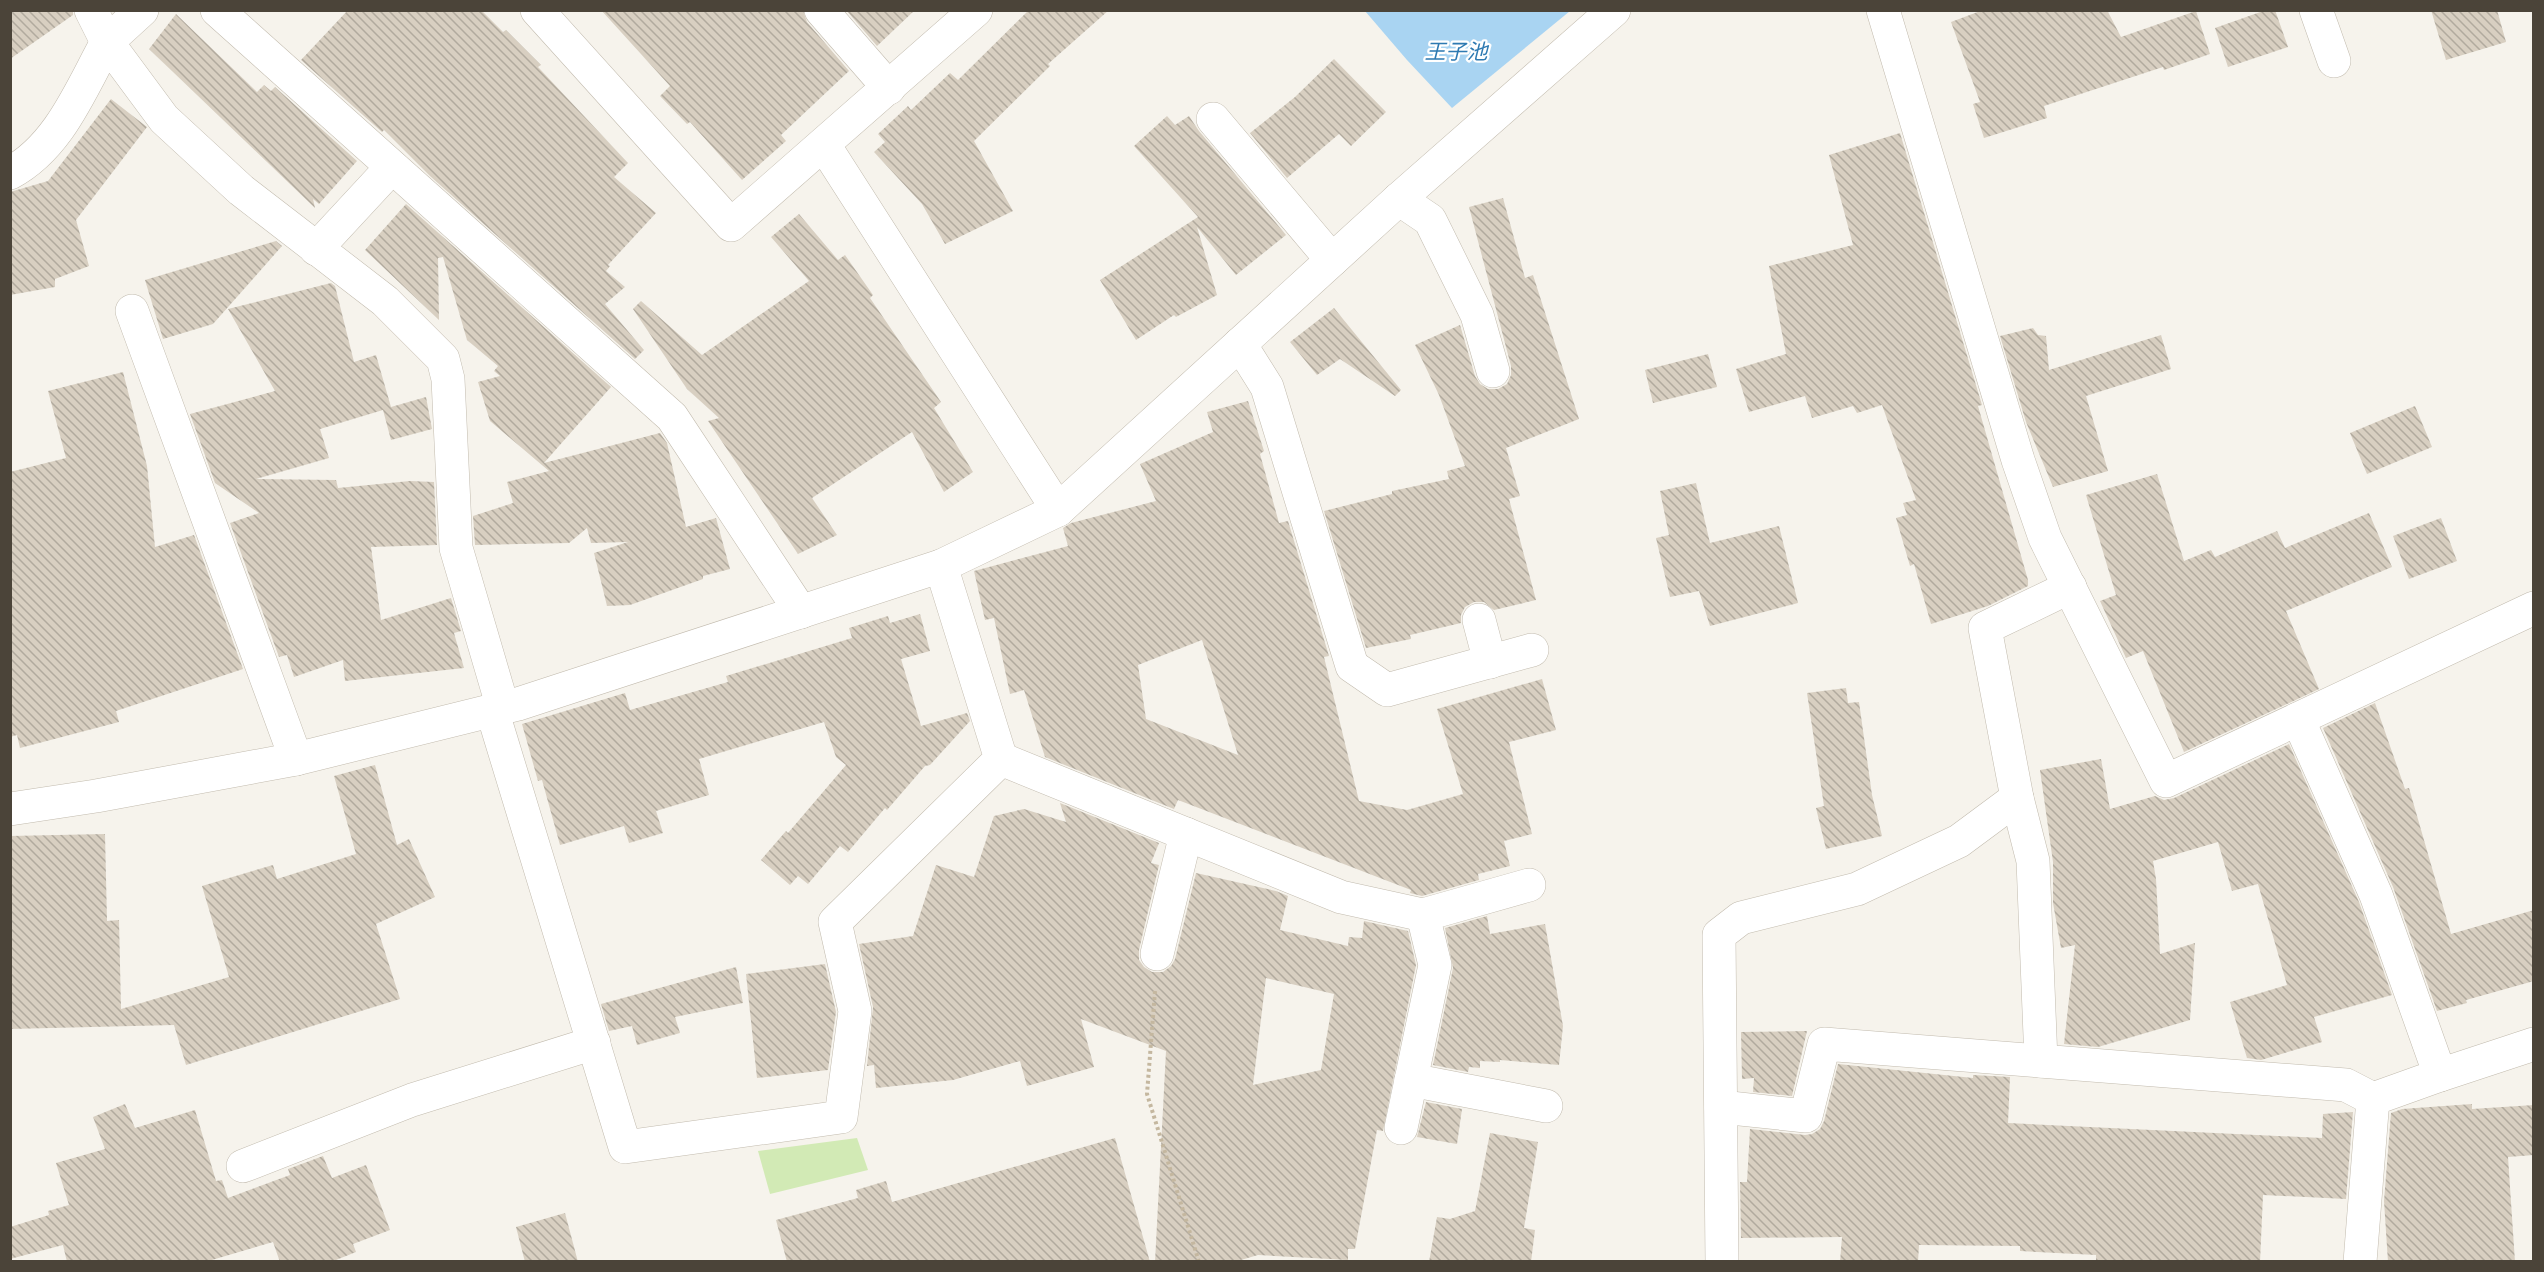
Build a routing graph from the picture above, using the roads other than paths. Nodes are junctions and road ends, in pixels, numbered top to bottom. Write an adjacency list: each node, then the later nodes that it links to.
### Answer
1 (91, 10): 10 (street)
2 (142, 10): 10 (street)
3 (218, 10): 15 (street)
4 (537, 10): 14 (street)
5 (821, 10): 12 (street)
6 (976, 10): 12 (street)
7 (1614, 10): 17 (street)
8 (1883, 10): 25 (street)
9 (2316, 10): 11 (street)
10 (107, 42): 16 (street); 18 (street)
11 (2334, 61)
12 (889, 88): 14 (street)
13 (1213, 119): 19 (street)
14 (824, 146): 23 (street)
15 (392, 167): 18 (street); 27 (street)
16 (10, 173)
17 (1399, 199): 19 (street); 22 (street)
18 (316, 249): 31 (street)
19 (1332, 261): 21 (street)
20 (132, 310): 33 (street)
21 (1240, 344): 23 (street); 30 (street)
22 (1493, 371)
23 (1058, 510): 24 (street)
24 (941, 566): 27 (street); 34 (street)
25 (2070, 587): 32 (street); 35 (street)
26 (2534, 608): 32 (street)
27 (801, 612): 31 (street)
28 (1479, 620): 30 (street)
29 (1532, 650): 30 (street)
30 (1490, 662)
31 (497, 709): 33 (street); 41 (street)
32 (2298, 719): 44 (street)
33 (296, 759): 36 (street)
34 (1001, 759): 37 (street); 41 (street)
35 (2017, 798): 43 (street); 48 (street)
36 (10, 809)
37 (1186, 834): 39 (street); 40 (street)
38 (1529, 885): 39 (street)
39 (1424, 915): 45 (street)
40 (1157, 954)
41 (594, 1043): 50 (street)
42 (2534, 1044): 44 (street)
43 (2041, 1061): 46 (street); 48 (street)
44 (2440, 1075): 46 (street)
45 (1411, 1080): 47 (street); 49 (street)
46 (2373, 1099): 52 (street)
47 (1546, 1106)
48 (1721, 1107): 51 (street)
49 (1401, 1128)
50 (243, 1167)
51 (1722, 1262)
52 (2360, 1262)

